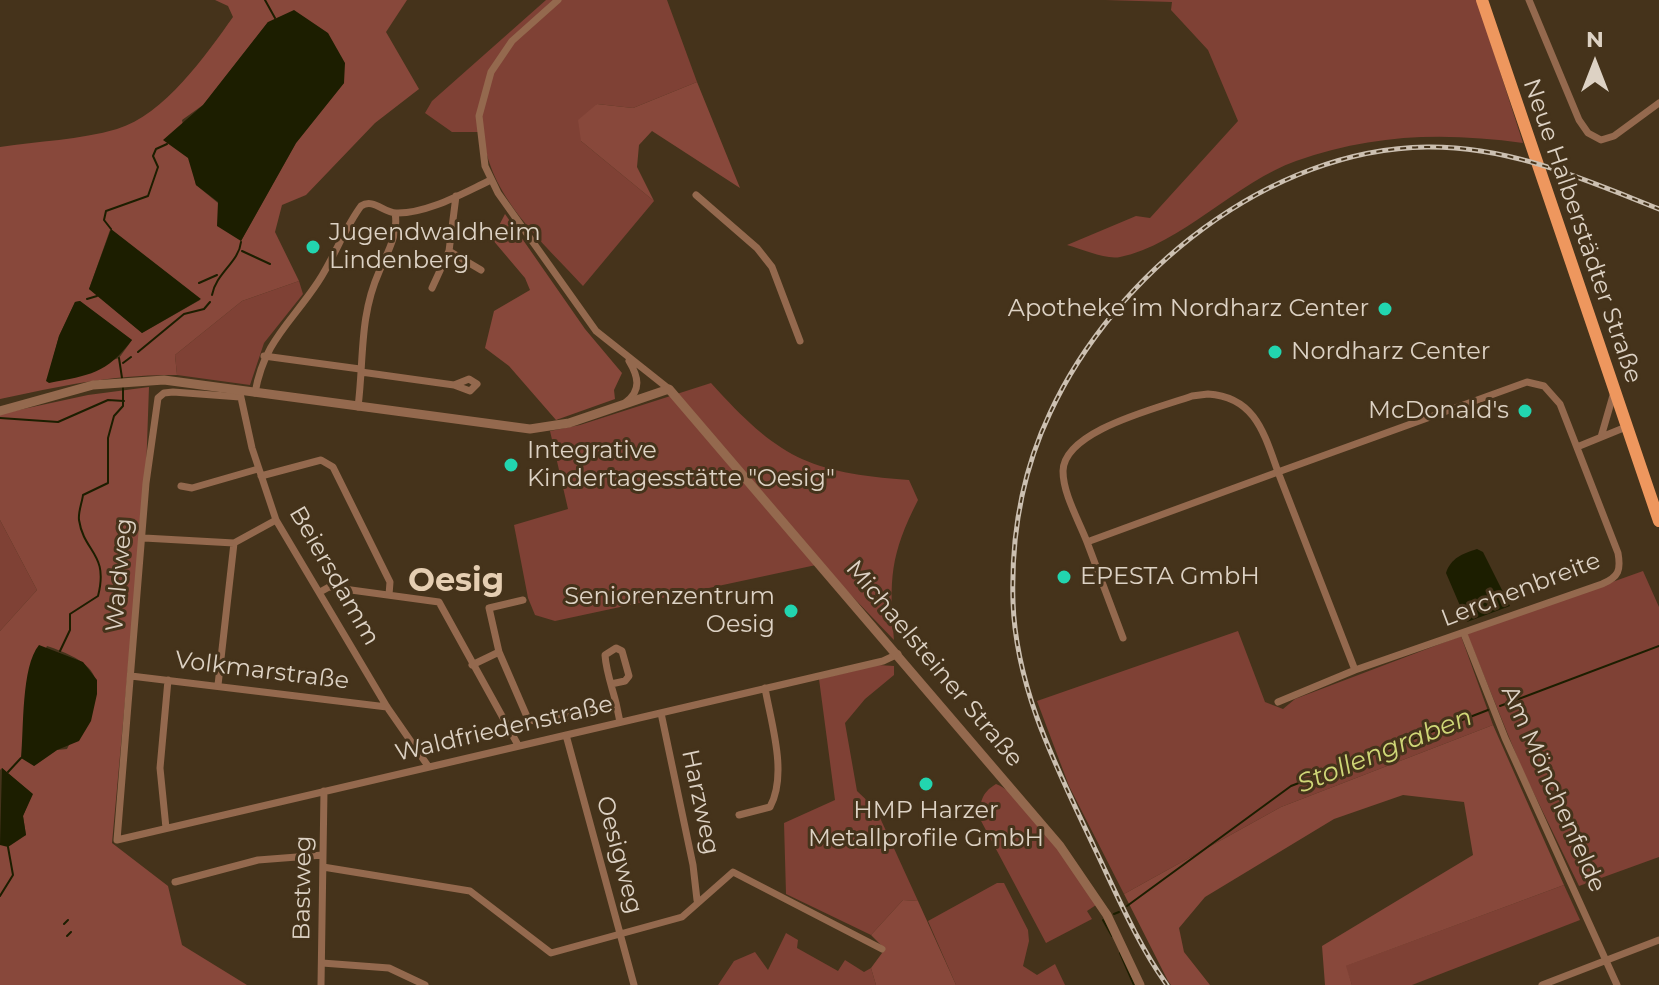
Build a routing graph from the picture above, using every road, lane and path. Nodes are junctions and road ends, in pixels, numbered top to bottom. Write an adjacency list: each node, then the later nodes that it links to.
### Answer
1 (558, 0): 5 (street)
2 (1482, 0): 18 (main road, Neue Halberstädter Straße)
3 (1529, 0): 4 (street)
4 (1659, 103)
5 (491, 180): 7 (street); 14 (street)
6 (696, 195): 12 (street)
7 (456, 196): 8 (street); 9 (street)
8 (395, 213): 13 (street); 15 (street)
9 (449, 251): 10 (street); 11 (street)
10 (481, 270)
11 (432, 288)
12 (800, 341)
13 (264, 356): 15 (street); 19 (street)
14 (628, 359): 17 (street); 20 (street)
15 (360, 371): 16 (street); 21 (street)
16 (454, 385)
17 (669, 389): 20 (street); 40 (street, Michaelsteiner Straße)
18 (1614, 392): 23 (main road, Neue Halberstädter Straße); 24 (street)
19 (246, 393): 21 (street); 22 (street); 26 (street, Beiersdamm); 31 (street, Waldweg)
20 (625, 403): 21 (street)
21 (358, 407)
22 (0, 411)
23 (1626, 427): 24 (street); 30 (main road, Neue Halberstädter Straße)
24 (1601, 437): 25 (street)
25 (1577, 447): 27 (street, Lerchenbreite); 37 (street, Lerchenbreite)
26 (259, 472): 28 (street); 29 (street, Beiersdamm); 35 (street)
27 (1278, 472): 32 (street, Lerchenbreite); 32 (street); 42 (street)
28 (181, 486)
29 (276, 520): 33 (street); 34 (street, Beiersdamm)
30 (1659, 521)
31 (144, 538): 33 (street); 43 (street, Waldweg)
32 (1087, 542): 38 (street)
33 (234, 543): 46 (street)
34 (320, 592): 35 (street); 50 (street, Beiersdamm)
35 (389, 595): 41 (street)
36 (523, 600): 39 (street)
37 (1464, 634): 42 (street, Lerchenbreite); 67 (street, Am Mönchenfelde)
38 (1123, 638)
39 (499, 652): 41 (street); 49 (street)
40 (898, 654): 47 (street, Waldfriedenstraße); 72 (street, Michaelsteiner Straße)
41 (472, 665): 54 (street)
42 (1355, 670): 48 (street, Lerchenbreite)
43 (131, 676): 44 (street, Volkmarstraße); 59 (street, Waldweg)
44 (168, 680): 46 (street, Volkmarstraße); 58 (street)
45 (611, 684): 45 (street); 49 (street)
46 (218, 685): 50 (street, Volkmarstraße)
47 (765, 688): 51 (street, Waldfriedenstraße); 57 (street)
48 (1278, 702)
49 (616, 703): 52 (street)
50 (387, 707): 55 (street, Beiersdamm)
51 (661, 713): 52 (street, Waldfriedenstraße); 63 (street, Harzweg)
52 (620, 722): 53 (street, Waldfriedenstraße)
53 (566, 735): 54 (street, Waldfriedenstraße); 64 (street, Oesigweg)
54 (518, 745): 55 (street, Waldfriedenstraße)
55 (428, 766): 56 (street, Waldfriedenstraße)
56 (324, 791): 58 (street, Waldfriedenstraße); 60 (street, Bastweg)
57 (739, 815)
58 (166, 828): 59 (street, Waldfriedenstraße)
59 (117, 840)
60 (323, 855): 61 (street, Bastweg); 62 (street)
61 (323, 867): 64 (street, Harzweg); 68 (street, Bastweg)
62 (175, 882)
63 (697, 900): 64 (street, Harzweg); 66 (street, Harzweg)
64 (620, 934): 71 (street, Oesigweg)
65 (1659, 940): 67 (street)
66 (882, 949)
67 (1607, 961): 73 (street); 74 (street, Am Mönchenfelde)
68 (322, 963): 69 (street, Bastweg); 70 (street)
69 (321, 985)
70 (425, 985)
71 (634, 985)
72 (1140, 985)
73 (1542, 985)
74 (1617, 985)

